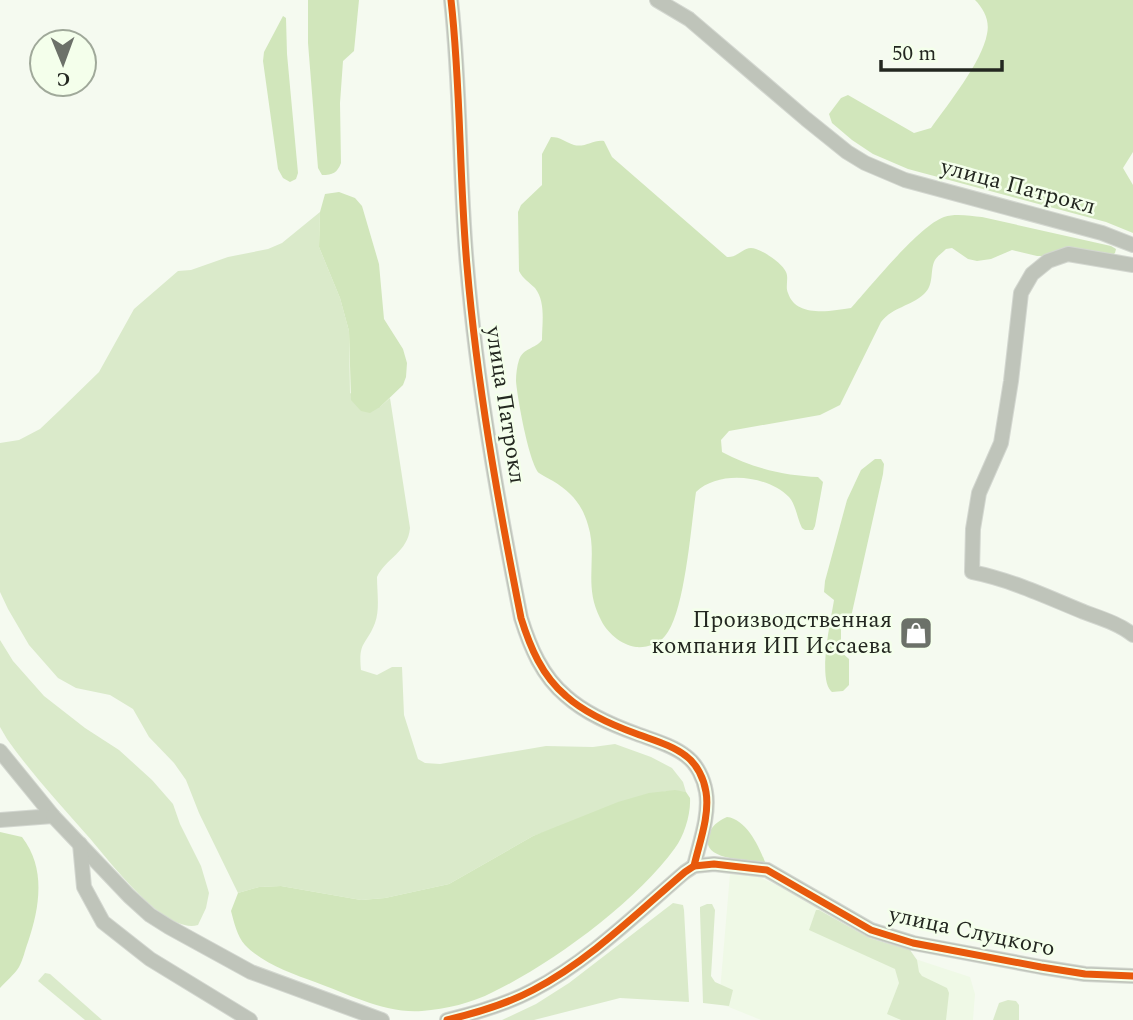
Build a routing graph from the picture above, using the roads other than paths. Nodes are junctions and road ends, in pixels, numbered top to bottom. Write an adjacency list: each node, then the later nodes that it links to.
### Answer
1 (451, 0): 10 (street, улица Патрокл)
2 (657, 0): 3 (street, улица Патрокл)
3 (1133, 245)
4 (1133, 265): 5 (street)
5 (1133, 635)
6 (0, 751): 7 (street)
7 (53, 816): 8 (street); 9 (street)
8 (0, 820)
9 (80, 844): 12 (street); 13 (street)
10 (694, 866): 11 (street, улица Слуцкого); 14 (street)
11 (1133, 976)
12 (250, 1020)
13 (382, 1020)
14 (447, 1020)

